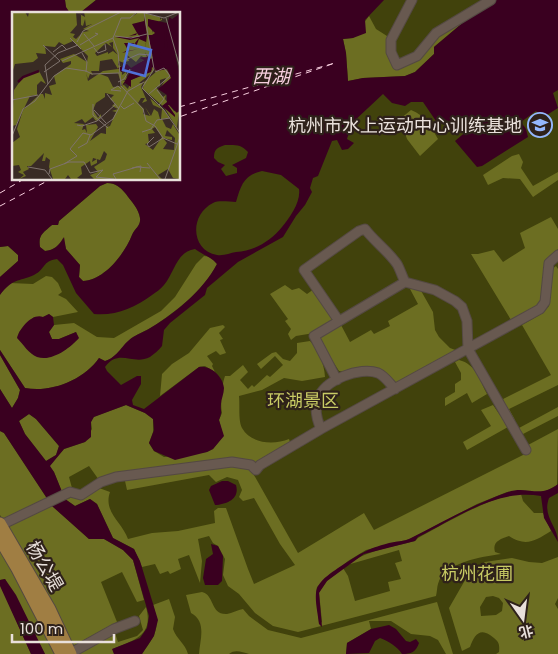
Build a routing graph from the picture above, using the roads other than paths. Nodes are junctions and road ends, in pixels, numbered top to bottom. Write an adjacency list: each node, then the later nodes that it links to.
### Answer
1 (412, 0): 2 (street)
2 (490, 0)
3 (558, 255): 6 (street)
4 (405, 282): 5 (street); 5 (street); 6 (street)
5 (339, 321): 7 (street)
6 (468, 349): 8 (street); 10 (street)
7 (337, 380): 8 (street); 9 (street)
8 (395, 389): 9 (street)
9 (321, 429): 11 (street)
10 (526, 450)
11 (1, 524): 14 (main road, 杨公堤)
12 (0, 540): 14 (main road, 杨公堤)
13 (135, 621): 14 (street)
14 (68, 654)

